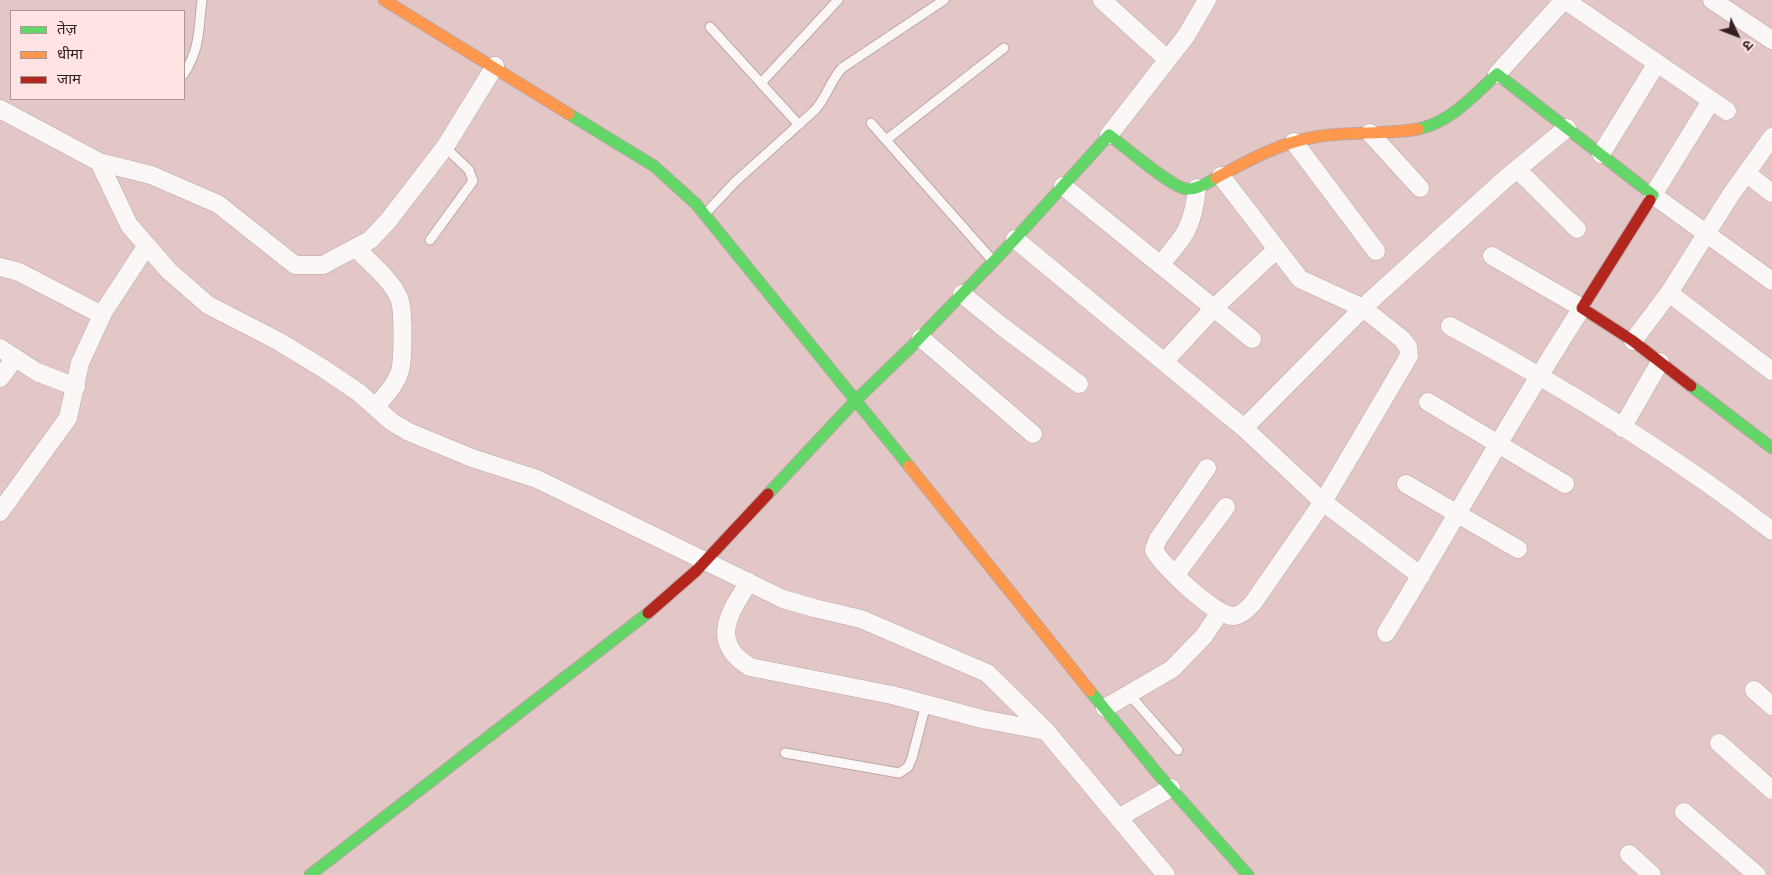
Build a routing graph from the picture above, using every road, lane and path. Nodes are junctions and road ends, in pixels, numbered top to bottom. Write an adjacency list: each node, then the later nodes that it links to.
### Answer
1 (202, 0): 15 (lane)
2 (384, 0): 14 (street)
3 (838, 0): 17 (lane)
4 (944, 0): 22 (lane)
5 (1102, 0): 12 (street)
6 (1207, 0): 12 (street)
7 (1565, 0): 13 (street); 16 (street)
8 (1712, 0): 10 (street)
9 (710, 27): 17 (lane)
10 (1772, 40)
11 (1004, 48): 27 (lane)
12 (1167, 59): 25 (street)
13 (1657, 63): 18 (street); 30 (street)
14 (495, 66): 29 (street); 40 (street)
15 (185, 72)
16 (1497, 74): 23 (street); 24 (street)
17 (761, 83): 22 (lane)
18 (1711, 100): 20 (street); 39 (street)
19 (0, 110): 31 (street)
20 (1727, 111)
21 (871, 123): 27 (lane)
22 (799, 125): 40 (lane)
23 (1566, 128): 30 (street); 32 (street)
24 (1370, 133): 28 (street); 37 (street)
25 (1109, 135): 35 (street); 36 (street)
26 (1772, 137): 33 (street)
27 (886, 140): 50 (lane)
28 (1294, 142): 34 (street); 48 (street)
29 (445, 147): 44 (lane); 46 (street)
30 (1601, 154): 39 (street)
31 (99, 162): 45 (street); 46 (street)
32 (1517, 169): 41 (street); 57 (street)
33 (1746, 173): 38 (street); 42 (street)
34 (1221, 176): 36 (street); 47 (street)
35 (1063, 186): 43 (street); 51 (street)
36 (1197, 188): 51 (street)
37 (1420, 188)
38 (1772, 193)
39 (1653, 195): 42 (street); 58 (street)
40 (704, 214): 73 (street)
41 (1577, 229)
42 (1708, 234): 53 (street); 54 (street)
43 (1015, 238): 50 (street); 66 (street)
44 (430, 240)
45 (146, 247): 59 (street); 75 (street)
46 (356, 248): 75 (street)
47 (1277, 249): 56 (street); 57 (street)
48 (1376, 250)
49 (1492, 256): 58 (street)
50 (993, 261): 55 (street)
51 (1160, 265): 56 (street)
52 (0, 267): 59 (street)
53 (1772, 281)
54 (1669, 293): 63 (street); 68 (street)
55 (962, 294): 61 (street); 71 (street)
56 (1214, 308): 62 (street); 66 (street)
57 (1363, 308): 76 (street); 84 (street)
58 (1582, 308): 63 (street); 69 (street)
59 (102, 315): 72 (street)
60 (1450, 326): 69 (street)
61 (921, 338): 73 (street); 78 (street)
62 (1252, 339)
63 (1632, 341): 67 (street)
64 (0, 348): 65 (street)
65 (15, 358): 70 (street); 72 (street)
66 (1164, 362): 76 (street)
67 (1660, 362): 77 (street); 80 (street)
68 (1772, 371)
69 (1539, 374): 77 (street); 79 (street)
70 (0, 378)
71 (1079, 384)
72 (76, 387): 86 (street)
73 (856, 400): 90 (street); 100 (street)
74 (1428, 402): 79 (street)
75 (376, 407): 90 (street)
76 (1244, 428): 84 (street)
77 (1622, 428): 88 (street)
78 (1033, 434)
79 (1499, 444): 83 (street); 87 (street)
80 (1772, 448)
81 (1208, 468): 91 (street)
82 (1406, 484): 87 (street)
83 (1565, 484)
84 (1323, 502): 92 (street); 94 (street)
85 (1226, 507): 91 (street)
86 (0, 512)
87 (1459, 514): 89 (street); 92 (street)
88 (1772, 531)
89 (1518, 549)
90 (705, 560): 93 (street); 110 (street)
91 (1176, 574): 94 (street)
92 (1421, 576): 95 (street)
93 (749, 582): 98 (street); 101 (street)
94 (1220, 612): 97 (street)
95 (1386, 633)
96 (1754, 690): 99 (street)
97 (1129, 694): 100 (street); 103 (lane)
98 (926, 704): 101 (street); 104 (lane)
99 (1772, 706)
100 (1105, 708): 105 (street)
101 (1046, 730): 111 (street)
102 (1719, 743): 106 (street)
103 (1178, 750)
104 (785, 753)
105 (1171, 788): 108 (street); 112 (street)
106 (1772, 790)
107 (1684, 812): 114 (street)
108 (1125, 814)
109 (1629, 854): 113 (street)
110 (310, 875)
111 (1166, 875)
112 (1248, 875)
113 (1652, 875)
114 (1757, 875)

